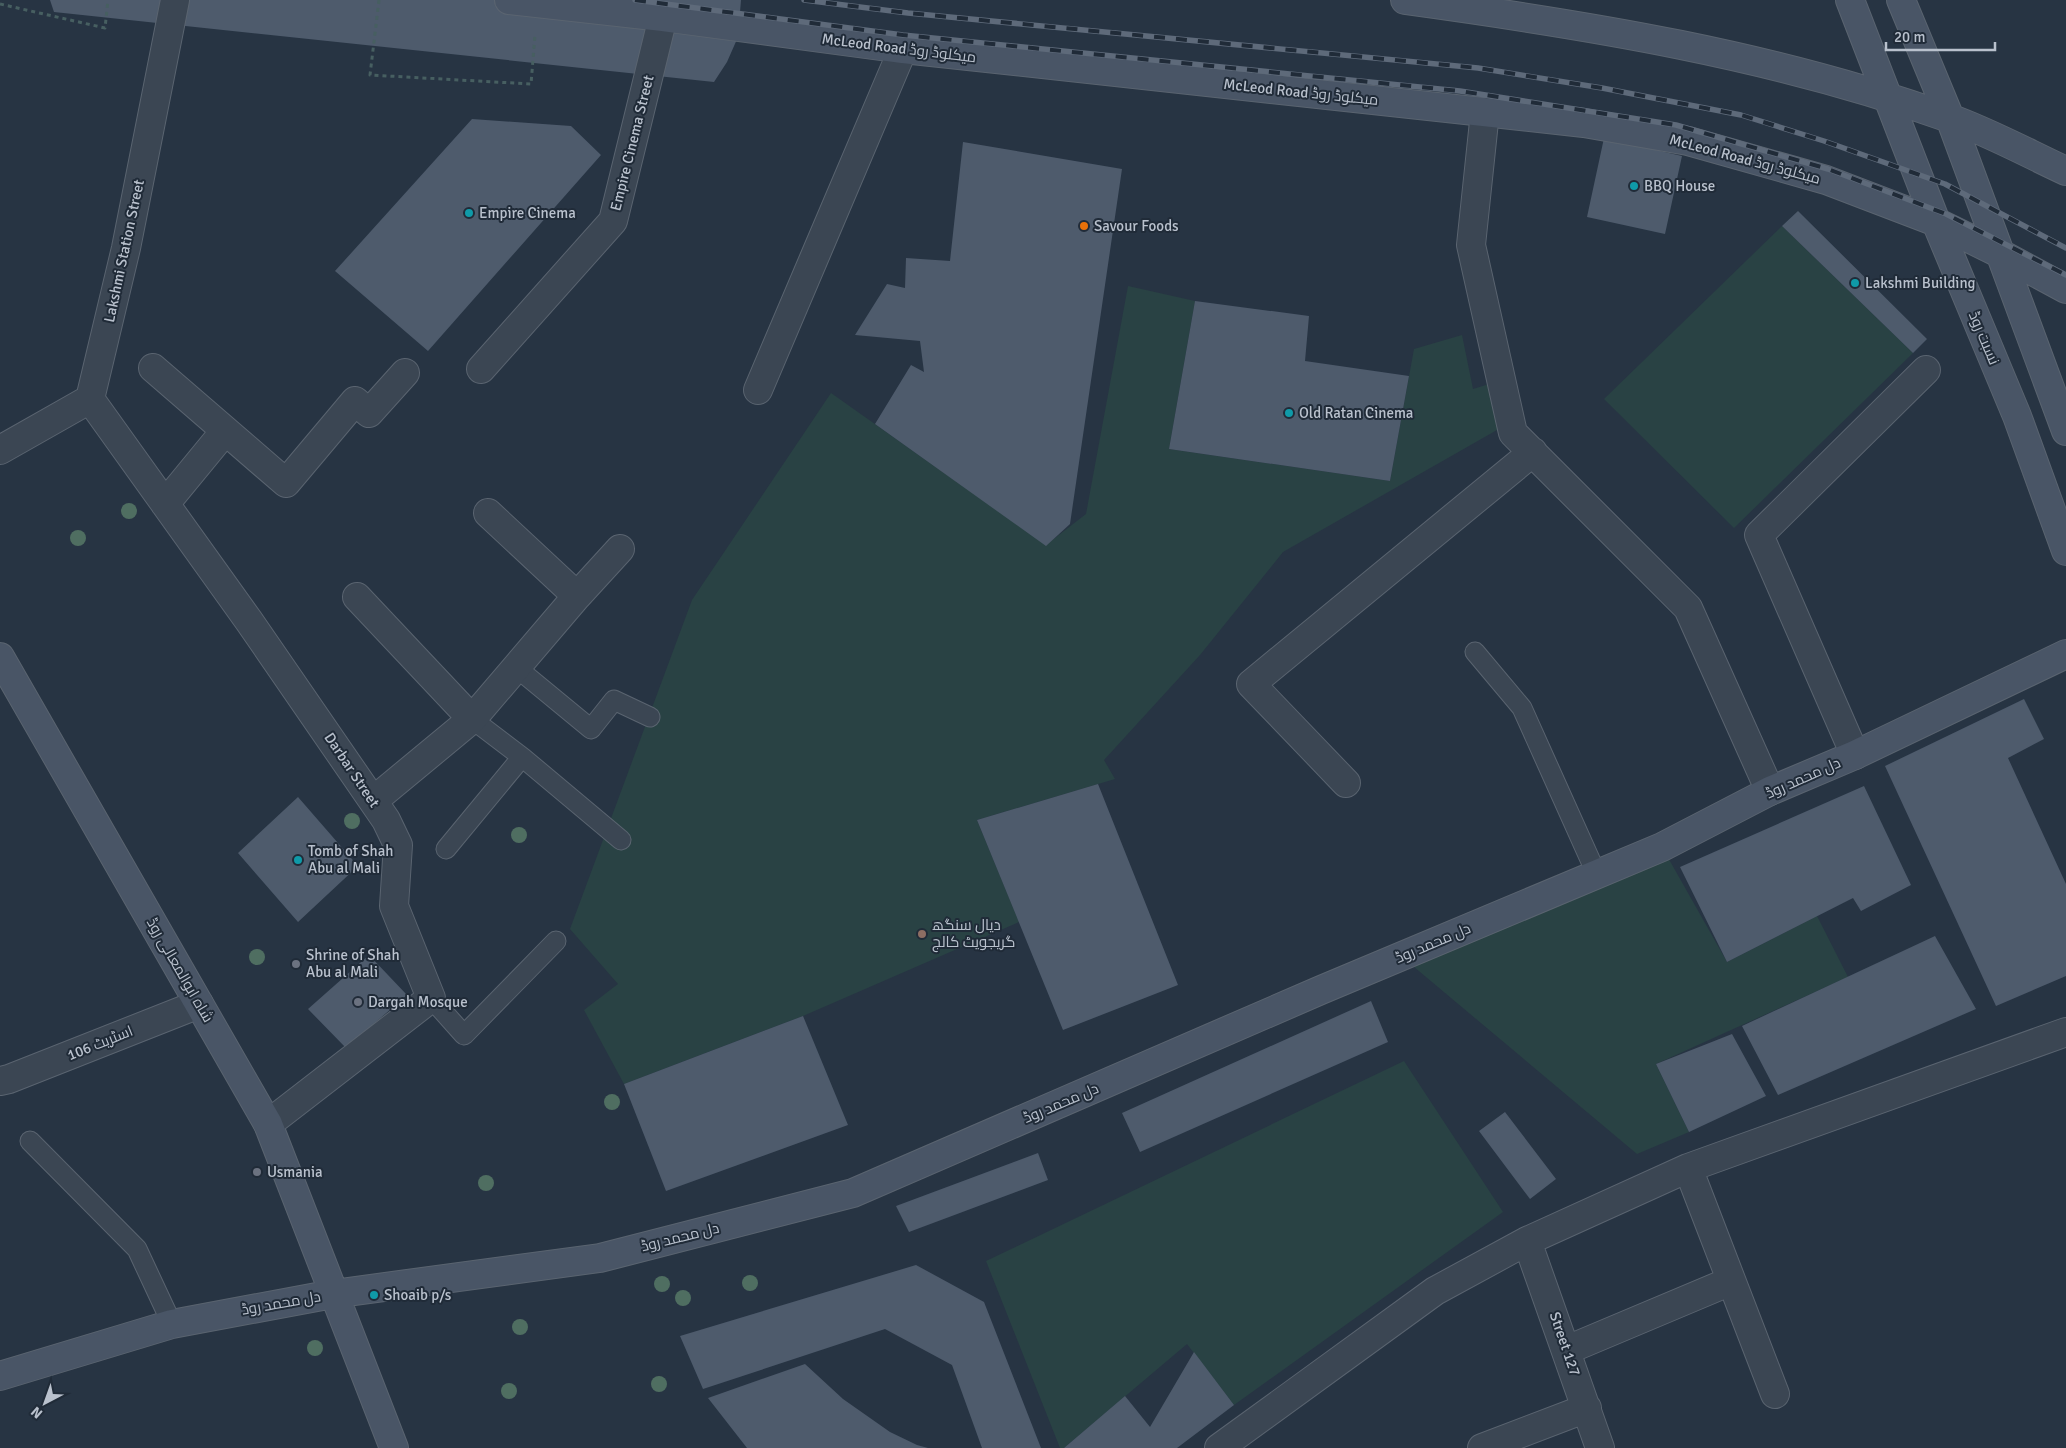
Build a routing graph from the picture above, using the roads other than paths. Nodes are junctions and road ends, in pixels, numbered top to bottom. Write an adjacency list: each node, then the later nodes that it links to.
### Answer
1 (175, 0): 21 (street, Lakshmi Station Street)
2 (509, 0): 6 (main road, McLeod Road میکلوڈ روڈ)
3 (1405, 0): 8 (main road)
4 (1850, 0): 8 (main road, نسبت روڈ)
5 (1901, 0): 10 (main road)
6 (663, 17): 7 (main road, McLeod Road میکلوڈ روڈ); 16 (street, Empire Cinema Street)
7 (903, 49): 9 (main road, McLeod Road میکلوڈ روڈ); 20 (street)
8 (1888, 98): 10 (main road); 12 (main road, نسبت روڈ)
9 (1485, 112): 12 (main road, McLeod Road میکلوڈ روڈ); 25 (street)
10 (1950, 118): 11 (main road); 13 (main road)
11 (2066, 171)
12 (1936, 222): 13 (main road, McLeod Road میکلوڈ روڈ); 29 (main road, نسبت روڈ)
13 (1999, 253): 14 (main road, McLeod Road میکلوڈ روڈ); 19 (main road)
14 (2066, 289)
15 (153, 368): 22 (street)
16 (481, 369)
17 (1926, 370): 38 (street)
18 (404, 373): 22 (street)
19 (2056, 378): 23 (main road)
20 (758, 390)
21 (90, 399): 24 (street); 26 (street, Darbar Street)
22 (225, 431): 26 (street)
23 (2066, 431)
24 (0, 450)
25 (1533, 452): 40 (street); 41 (street)
26 (165, 504): 42 (street, Darbar Street)
27 (488, 513): 30 (street)
28 (620, 549): 30 (street)
29 (2066, 551)
30 (577, 596): 34 (street)
31 (357, 597): 37 (street)
32 (1474, 652): 45 (lane)
33 (2066, 654): 38 (main road, دل محمد روڈ)
34 (517, 668): 36 (lane); 37 (street)
35 (3, 669): 48 (main road, شاہ ابوالمعالی روڈ)
36 (650, 717)
37 (472, 719): 39 (lane); 42 (street)
38 (1855, 755): 41 (main road, دل محمد روڈ)
39 (522, 757): 43 (lane); 44 (lane)
40 (1346, 783)
41 (1770, 792): 45 (main road, دل محمد روڈ)
42 (373, 801): 47 (street, Darbar Street)
43 (621, 840)
44 (446, 849)
45 (1597, 875): 56 (main road, دل محمد روڈ)
46 (556, 941): 47 (lane)
47 (431, 998): 51 (street)
48 (199, 1004): 50 (street, اسٹریٹ 106); 51 (main road, شاہ ابوالمعالی روڈ)
49 (2066, 1032): 53 (street)
50 (0, 1081)
51 (268, 1124): 56 (main road, شاہ ابوالمعالی روڈ)
52 (30, 1141): 57 (lane)
53 (1688, 1168): 54 (street); 55 (street)
54 (1527, 1240): 58 (street, Street 127); 63 (street)
55 (1731, 1281): 58 (street); 60 (street)
56 (334, 1294): 57 (main road, دل محمد روڈ); 62 (main road, شاہ ابوالمعالی روڈ)
57 (172, 1324): 59 (main road, دل محمد روڈ)
58 (1567, 1350): 61 (street, Street 127)
59 (0, 1376)
60 (1775, 1394)
61 (1586, 1408): 64 (street); 65 (street, Street 127)
62 (394, 1448)
63 (1219, 1448)
64 (1482, 1448)
65 (1600, 1448)

